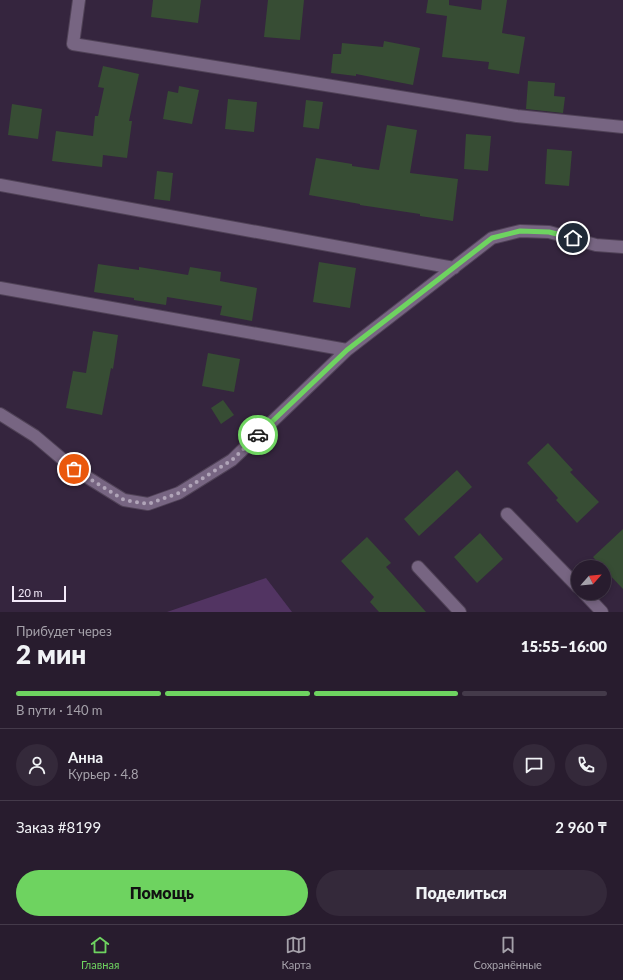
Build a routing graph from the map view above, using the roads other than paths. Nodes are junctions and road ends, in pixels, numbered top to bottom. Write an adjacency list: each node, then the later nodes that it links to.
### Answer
1 (79, 0): 2 (street)
2 (623, 127)
3 (0, 186): 5 (street)
4 (623, 247): 5 (street)
5 (454, 268): 7 (street)
6 (0, 288): 7 (street)
7 (347, 350): 8 (street)
8 (0, 414)
9 (507, 514): 11 (street)
10 (418, 567): 13 (street)
11 (571, 580)
12 (591, 600): 14 (street)
13 (460, 612)
14 (602, 612)

